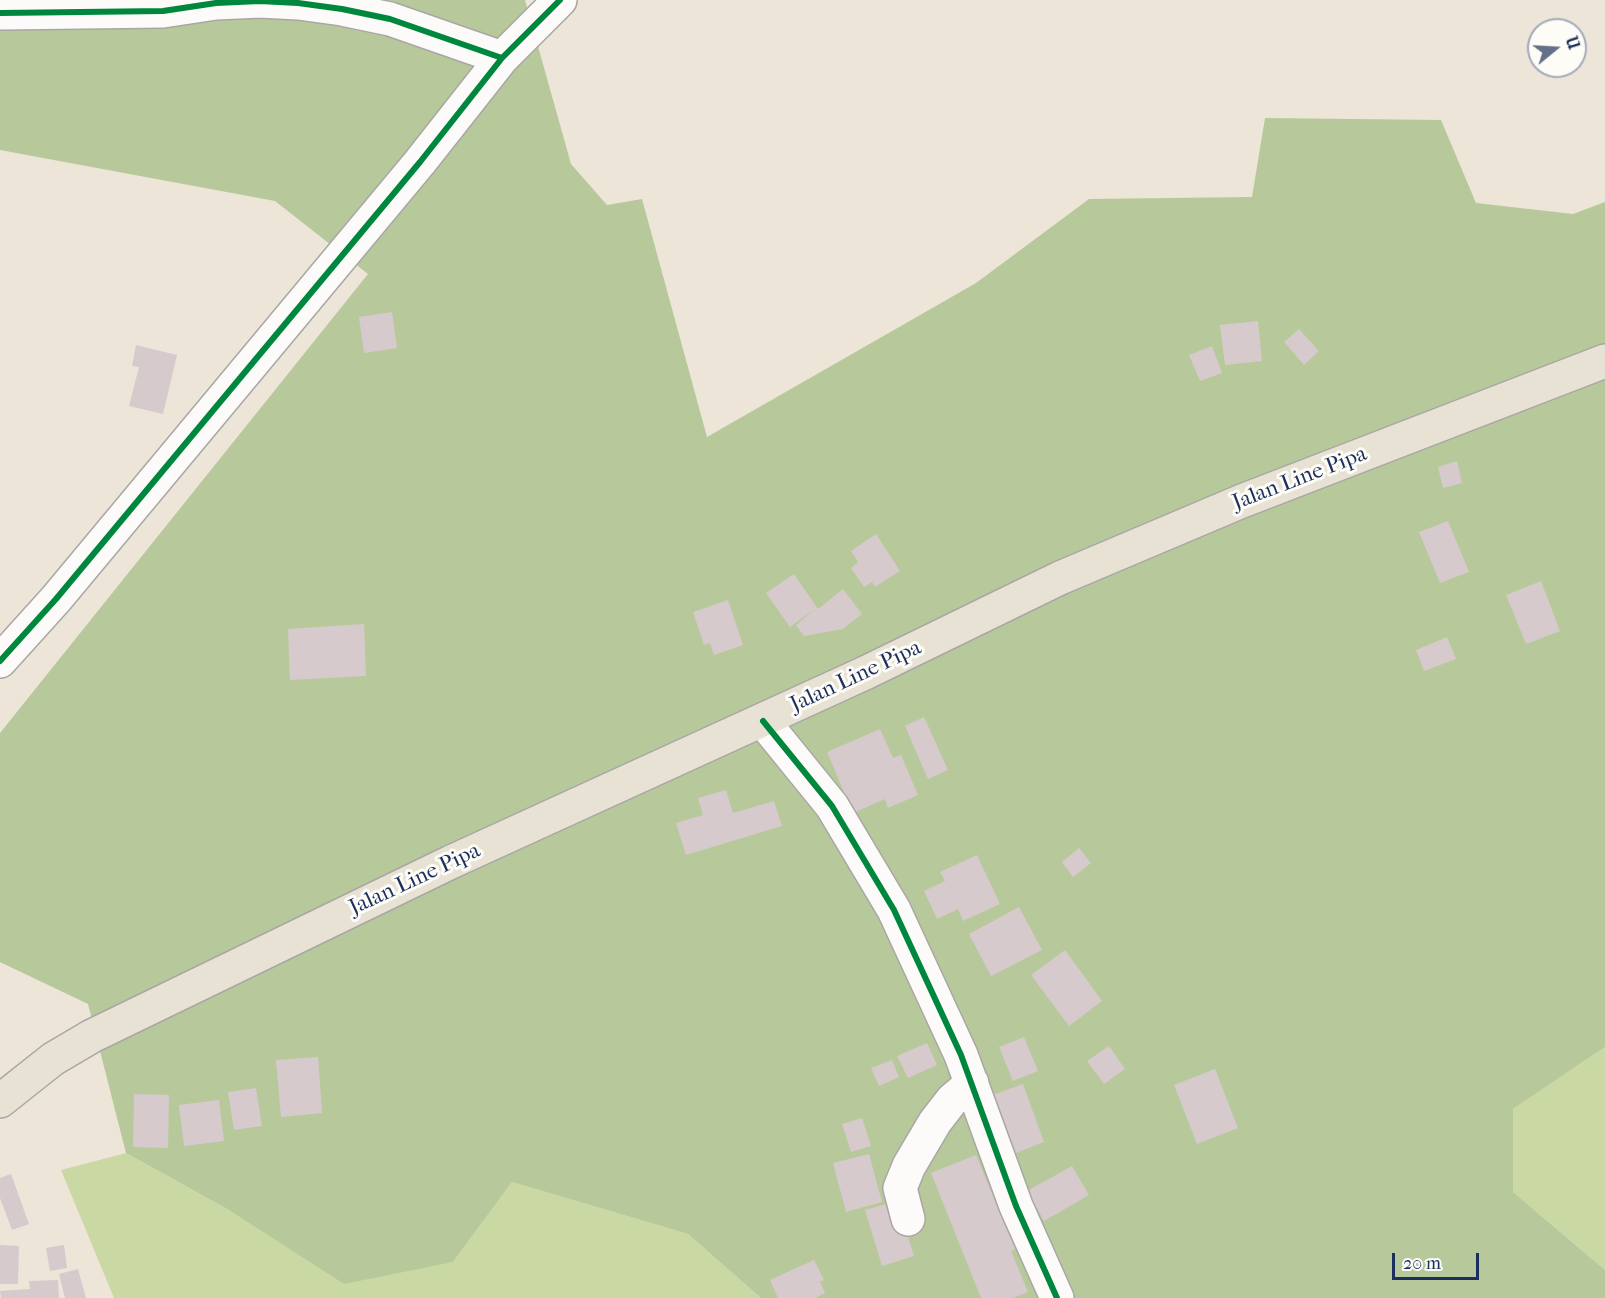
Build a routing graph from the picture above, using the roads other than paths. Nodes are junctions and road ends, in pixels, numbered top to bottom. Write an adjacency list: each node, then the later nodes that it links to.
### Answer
1 (560, 0): 3 (street)
2 (0, 13): 3 (street)
3 (502, 58): 5 (street)
4 (1605, 361): 6 (main road, Jalan Line Pipa)
5 (0, 662)
6 (763, 721): 7 (street); 8 (main road, Jalan Line Pipa)
7 (972, 1083): 9 (street); 10 (street)
8 (0, 1101)
9 (908, 1219)
10 (1057, 1298)

